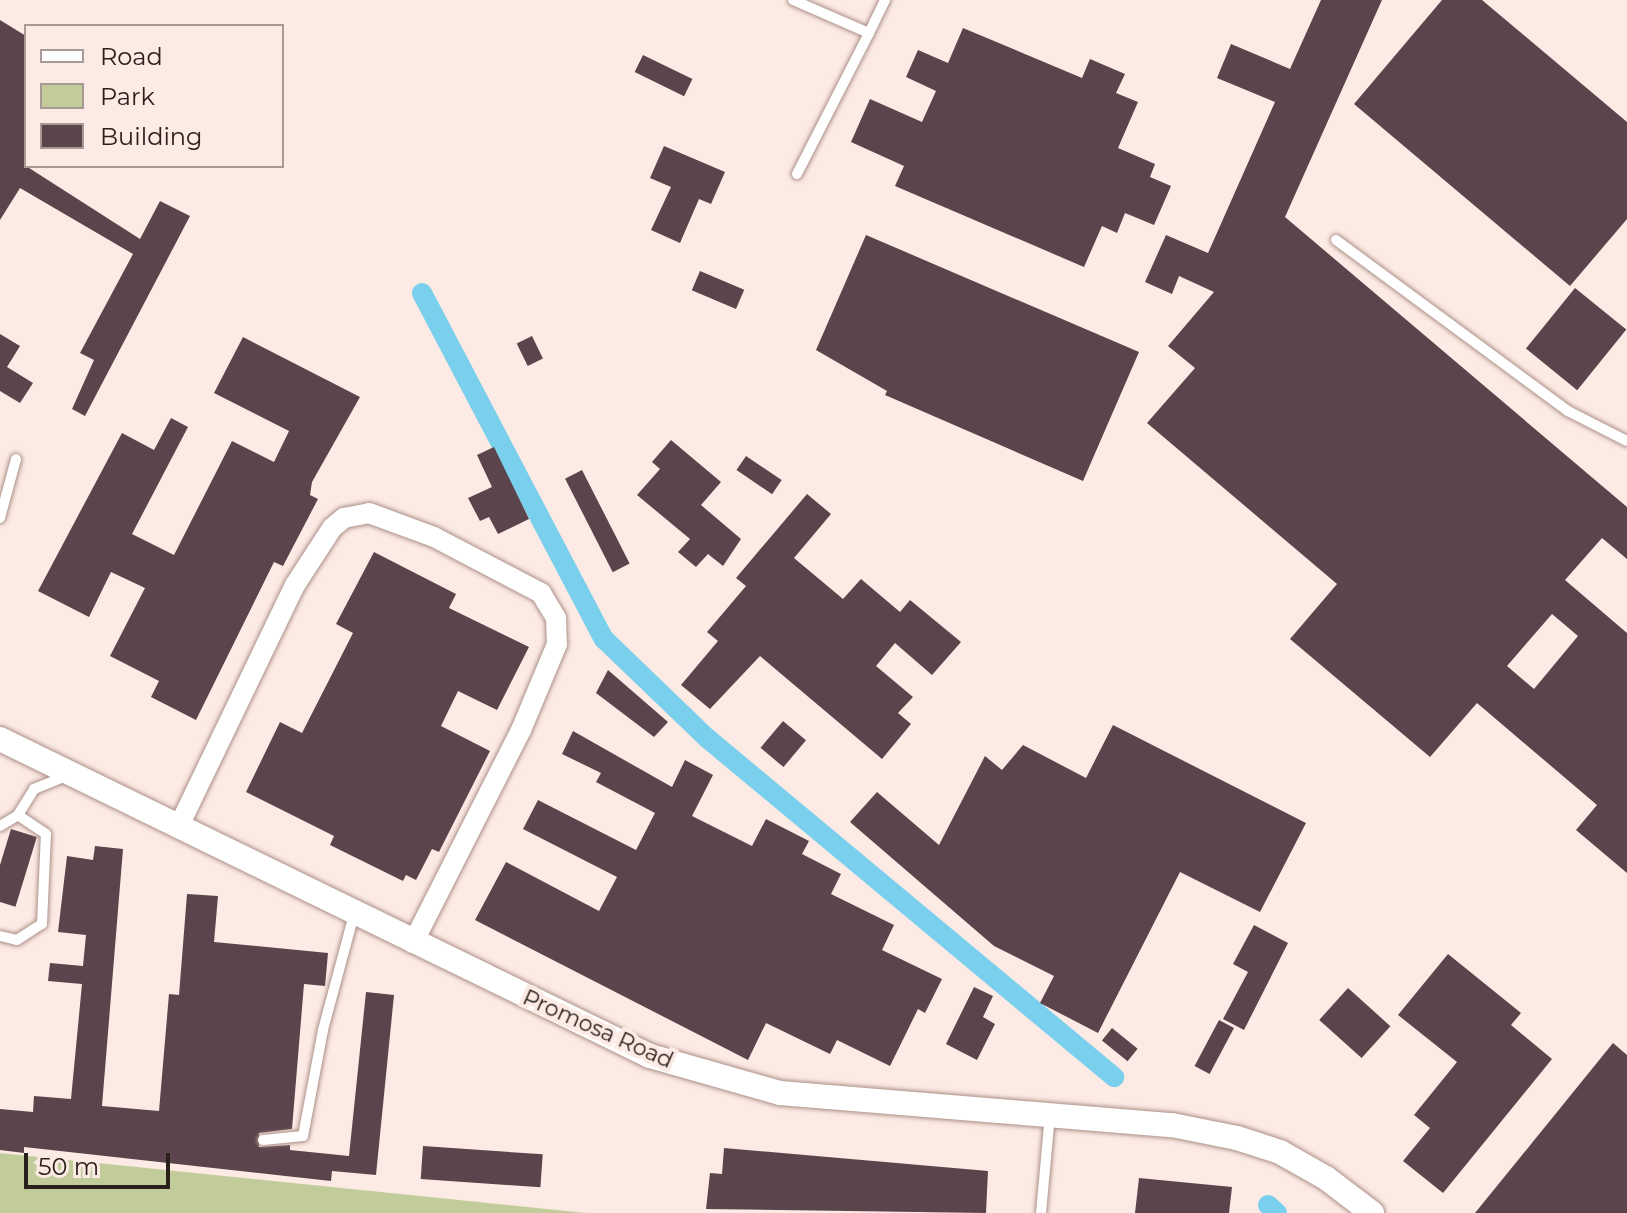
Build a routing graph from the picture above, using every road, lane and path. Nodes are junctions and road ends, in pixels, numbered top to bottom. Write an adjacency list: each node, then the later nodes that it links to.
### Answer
1 (793, 0): 3 (lane)
2 (885, 0): 3 (lane)
3 (869, 33): 4 (lane)
4 (797, 174)
5 (1336, 240): 6 (lane)
6 (1627, 441)
7 (16, 459): 8 (lane)
8 (0, 518)
9 (0, 739): 10 (street, Promosa Road)
10 (67, 776): 11 (lane); 13 (street, Promosa Road)
11 (18, 815): 12 (lane); 15 (lane)
12 (0, 826)
13 (178, 828): 14 (street, Promosa Road); 16 (street)
14 (354, 914): 16 (street, Promosa Road); 18 (lane)
15 (0, 936)
16 (413, 943): 17 (street, Promosa Road)
17 (1050, 1115): 19 (lane); 20 (street, Promosa Road)
18 (263, 1140)
19 (1041, 1213)
20 (1372, 1213)

